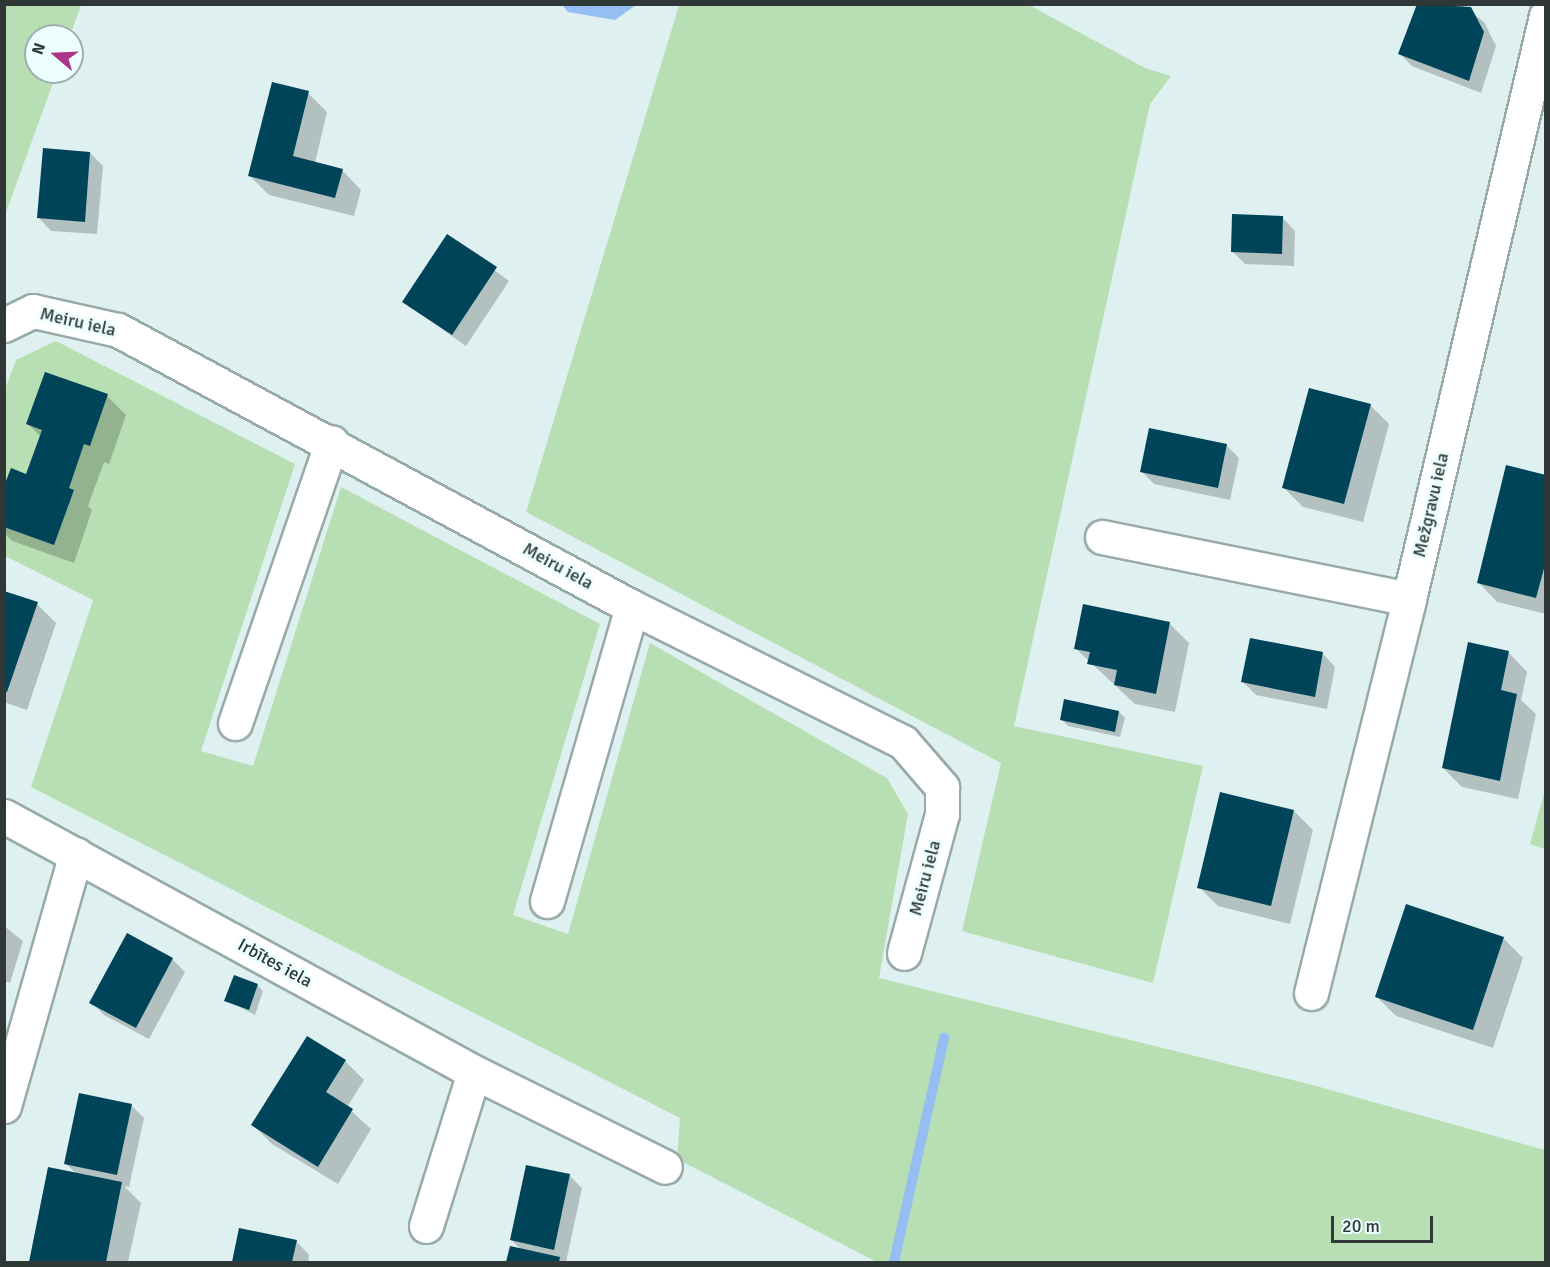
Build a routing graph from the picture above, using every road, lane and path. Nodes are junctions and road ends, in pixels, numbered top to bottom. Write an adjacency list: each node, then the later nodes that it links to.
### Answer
1 (1545, 16): 5 (street, Mežgravu iela)
2 (4, 325): 3 (street, Meiru iela)
3 (332, 442): 6 (street, Meiru iela); 7 (street)
4 (1102, 537): 5 (street)
5 (1409, 599): 12 (street, Mežgravu iela)
6 (632, 607): 10 (street); 11 (street, Meiru iela)
7 (235, 723)
8 (4, 816): 9 (street, Irbītes iela)
9 (76, 854): 13 (street, Irbītes iela); 14 (street)
10 (547, 901)
11 (904, 953)
12 (1311, 993)
13 (474, 1072): 15 (street, Irbītes iela); 16 (street)
14 (4, 1106)
15 (665, 1167)
16 (426, 1226)

